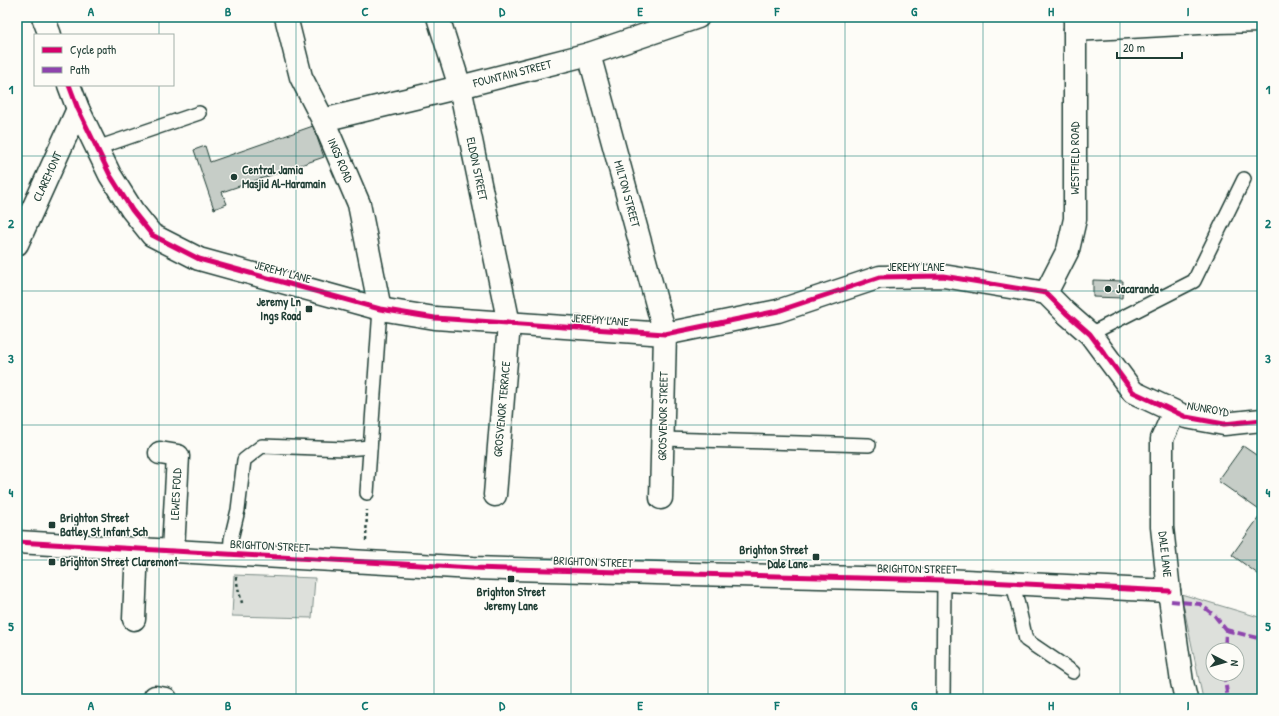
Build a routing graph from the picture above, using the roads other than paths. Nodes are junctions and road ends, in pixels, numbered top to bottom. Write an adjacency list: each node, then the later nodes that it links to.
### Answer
1 (43, 17): 8 (street)
2 (286, 17): 14 (street, INGS ROAD)
3 (438, 17): 11 (street, ELDON STREET)
4 (689, 18): 9 (street, FOUNTAIN STREET)
5 (1217, 20): 6 (street); 7 (street)
6 (1262, 20)
7 (1075, 23): 18 (street, WESTFIELD ROAD)
8 (50, 34)
9 (589, 54): 11 (street, FOUNTAIN STREET); 21 (street, MILTON STREET)
10 (69, 86): 12 (street, JEREMY LANE)
11 (460, 87): 14 (street, FOUNTAIN STREET); 20 (street, ELDON STREET)
12 (78, 109): 15 (street, JEREMY LANE); 17 (street, CLAREMONT)
13 (199, 113): 15 (lane)
14 (323, 120): 19 (street, INGS ROAD)
15 (97, 148): 19 (street, JEREMY LANE)
16 (1244, 179): 22 (lane)
17 (17, 244)
18 (1046, 293): 21 (street, JEREMY LANE); 22 (street)
19 (380, 309): 20 (street, JEREMY LANE); 27 (lane)
20 (509, 324): 21 (street, JEREMY LANE); 30 (street, GROSVENOR TERRACE)
21 (665, 334): 25 (street, GROSVENOR STREET)
22 (1090, 334): 23 (street)
23 (1174, 412): 24 (street, NUNROYD); 38 (street, DALE LANE)
24 (1262, 420)
25 (663, 439): 26 (lane); 31 (street, GROSVENOR STREET)
26 (869, 446)
27 (370, 447): 29 (lane); 35 (lane)
28 (160, 453): 34 (street, LEWES FOLD)
29 (367, 493)
30 (495, 495)
31 (661, 498)
32 (17, 542): 33 (street, BRIGHTON STREET)
33 (137, 548): 34 (street, BRIGHTON STREET); 39 (street)
34 (173, 550): 35 (street, BRIGHTON STREET)
35 (233, 554): 36 (street, BRIGHTON STREET)
36 (944, 580): 37 (street, BRIGHTON STREET); 41 (lane)
37 (1013, 583): 38 (street, BRIGHTON STREET); 40 (lane)
38 (1169, 591): 42 (street, DALE LANE)
39 (134, 619)
40 (1073, 672)
41 (943, 699)
42 (1186, 699)

